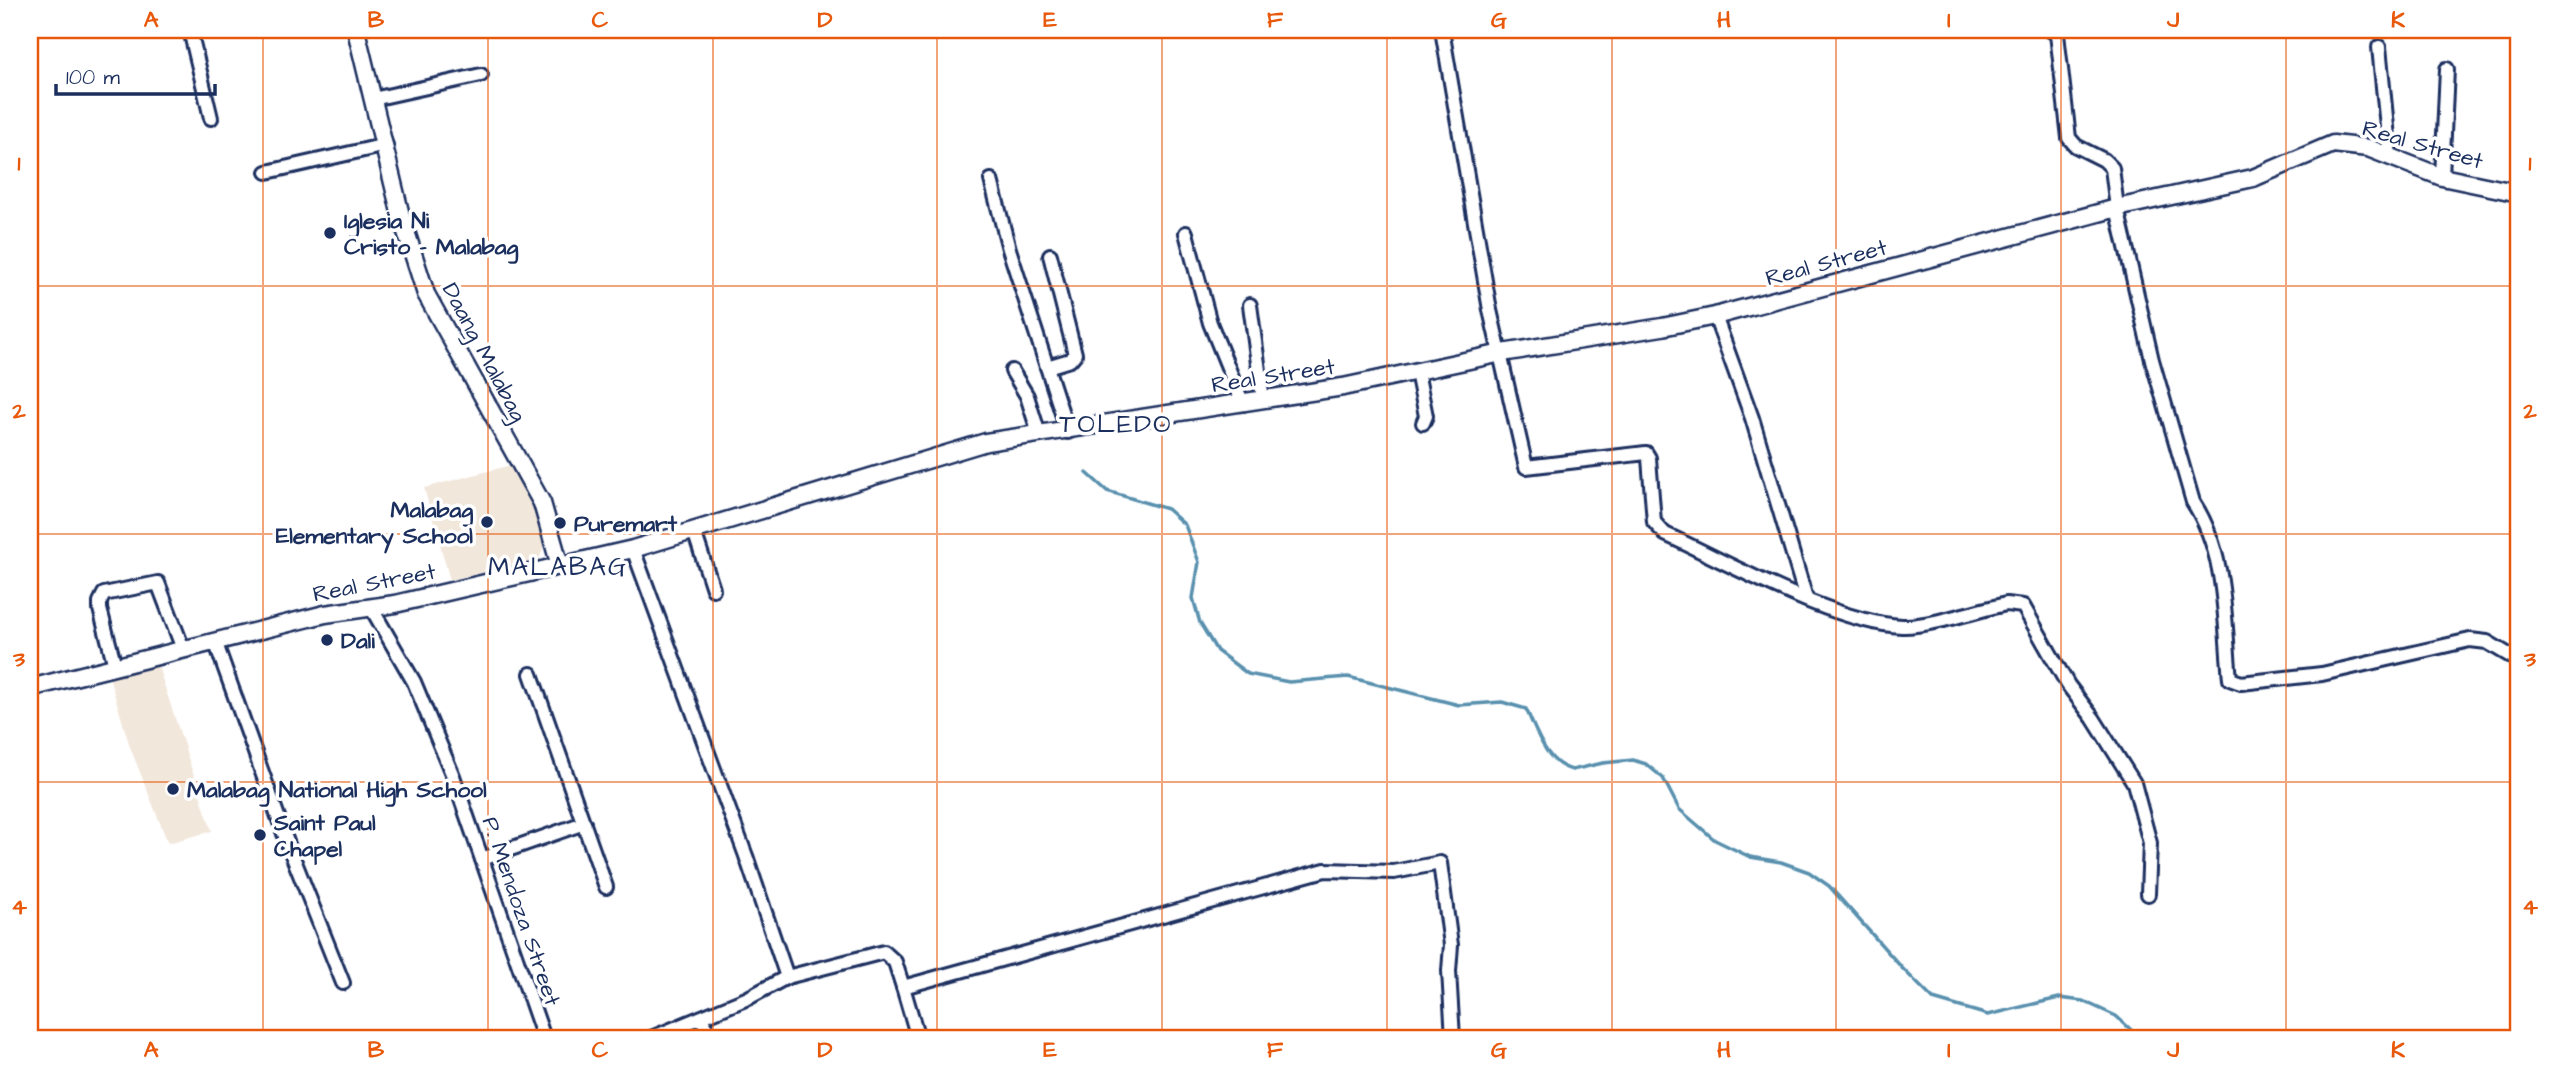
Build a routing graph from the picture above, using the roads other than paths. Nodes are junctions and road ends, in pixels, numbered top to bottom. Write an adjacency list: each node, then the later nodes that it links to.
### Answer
1 (190, 30): 9 (street)
2 (356, 30): 8 (street, Daang Malabag)
3 (1442, 30): 21 (street)
4 (2055, 31): 16 (street)
5 (2379, 47): 11 (street)
6 (2447, 69): 13 (street)
7 (481, 75): 8 (street)
8 (373, 99): 10 (street, Daang Malabag)
9 (211, 118)
10 (386, 145): 12 (street); 32 (street, Daang Malabag)
11 (2390, 157): 13 (street, Real Street); 16 (street, Real Street)
12 (267, 172)
13 (2442, 177): 15 (street, Real Street)
14 (991, 180): 22 (street)
15 (2519, 193)
16 (2118, 208): 20 (street, Real Street); 38 (street)
17 (1185, 233): 26 (street)
18 (1050, 255): 22 (street)
19 (1250, 305): 25 (street)
20 (1715, 316): 21 (street, Real Street); 34 (street)
21 (1502, 353): 24 (street, Real Street); 34 (street)
22 (1046, 367): 28 (street)
23 (1012, 371): 29 (street)
24 (1417, 372): 25 (street, Real Street); 27 (street)
25 (1263, 400): 26 (street, Real Street)
26 (1243, 404): 28 (street, Real Street)
27 (1423, 423)
28 (1068, 432): 29 (street, Real Street)
29 (1040, 434): 30 (street, Real Street)
30 (694, 531): 31 (street, Real Street); 33 (street)
31 (633, 549): 32 (street, Real Street); 46 (street)
32 (560, 566): 35 (street, Real Street)
33 (713, 589)
34 (1806, 598): 45 (street)
35 (372, 609): 36 (street, Real Street); 43 (street, P. Mendoza Street)
36 (215, 641): 37 (street, Real Street); 47 (street)
37 (183, 649): 39 (street, Real Street); 39 (street)
38 (2519, 661)
39 (115, 666): 41 (street, Real Street)
40 (531, 674): 42 (street)
41 (30, 688)
42 (584, 823): 43 (street); 44 (street)
43 (482, 859): 50 (street, P. Mendoza Street)
44 (606, 887)
45 (2148, 894)
46 (788, 978): 48 (street); 49 (street)
47 (343, 983)
48 (903, 988): 53 (street); 54 (street)
49 (702, 1018): 51 (street); 52 (street)
50 (544, 1038)
51 (651, 1038)
52 (710, 1038)
53 (918, 1038)
54 (1453, 1038)

